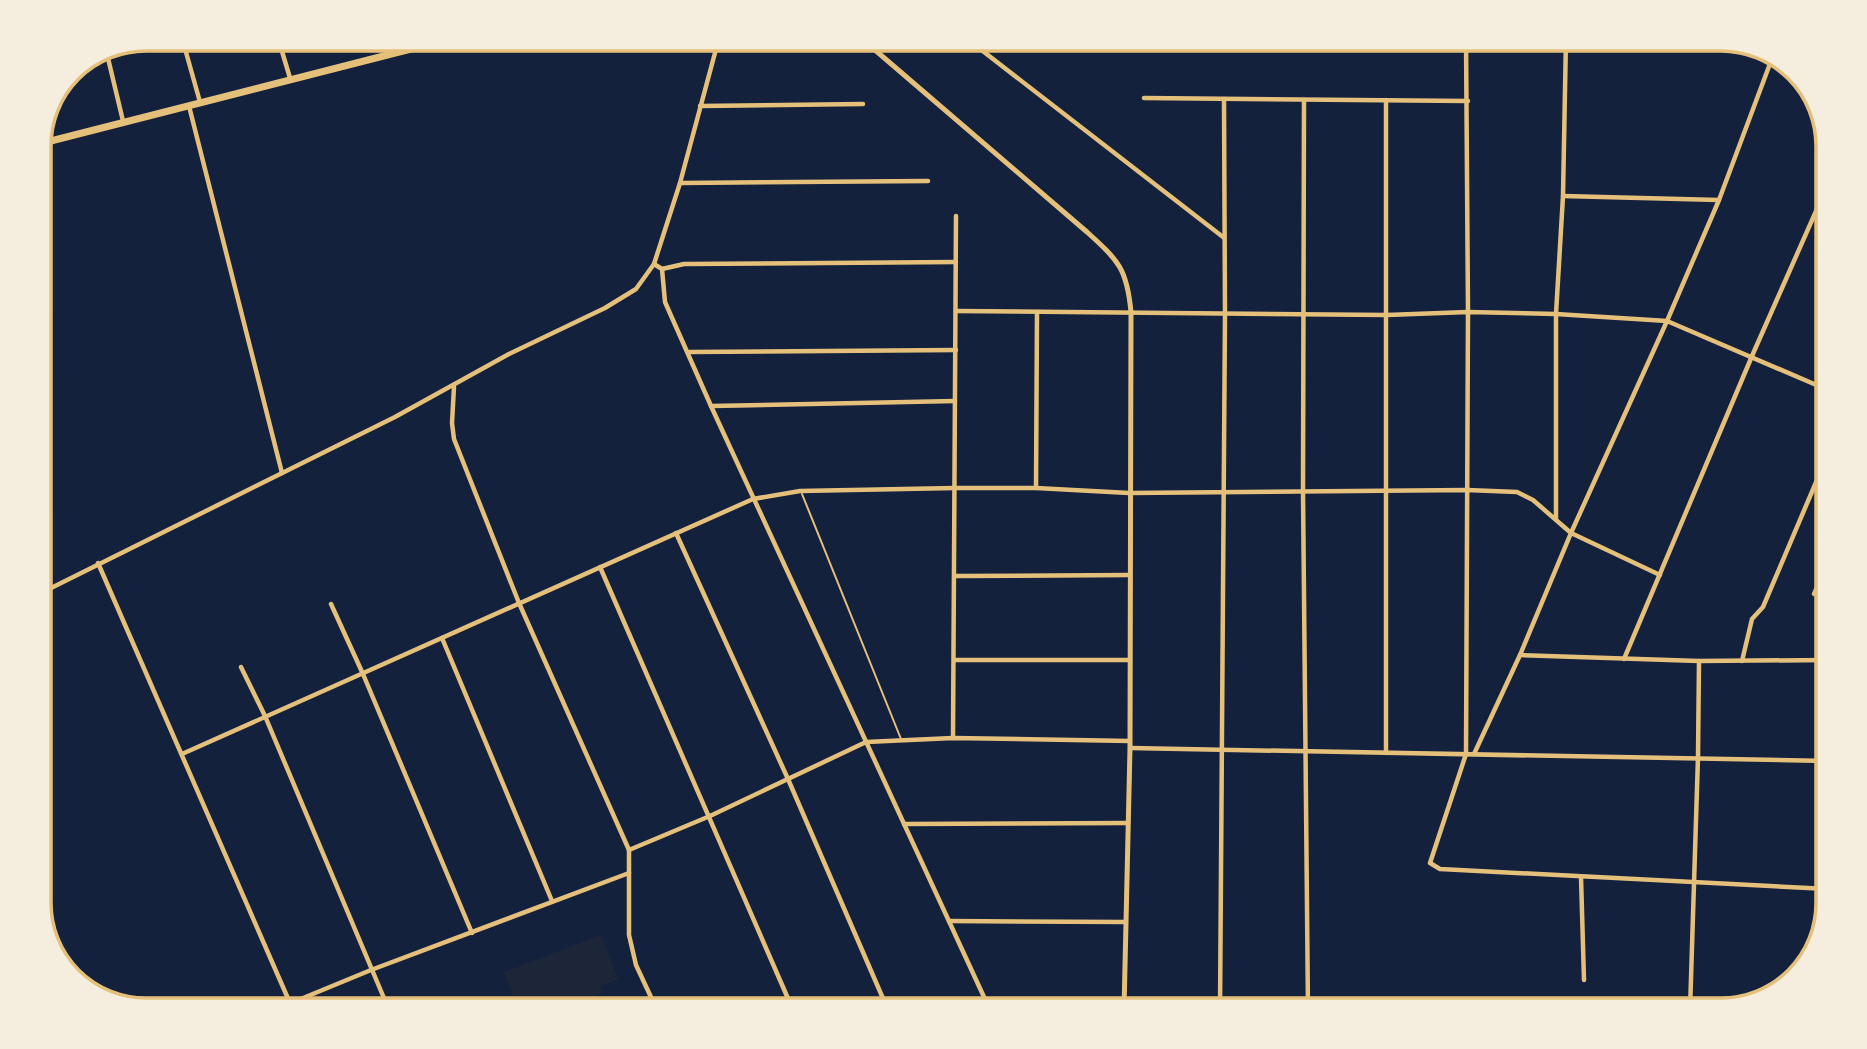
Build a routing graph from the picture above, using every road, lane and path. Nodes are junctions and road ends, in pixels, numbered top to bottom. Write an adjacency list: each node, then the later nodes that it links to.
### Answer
1 (186, 51): 17 (street)
2 (282, 51): 11 (street)
3 (401, 51): 11 (main road)
4 (715, 51): 20 (street)
5 (876, 51): 36 (street)
6 (983, 51): 29 (street)
7 (1466, 51): 16 (street)
8 (1566, 51): 25 (street)
9 (108, 59): 21 (street)
10 (1770, 64): 26 (street)
11 (290, 78): 17 (main road)
12 (1144, 98): 13 (street)
13 (1224, 99): 14 (street); 29 (street)
14 (1304, 100): 15 (street); 38 (street)
15 (1386, 100): 16 (street); 40 (street)
16 (1468, 101): 35 (street)
17 (200, 103): 19 (main road)
18 (863, 104): 20 (street)
19 (188, 106): 21 (main road); 49 (street)
20 (700, 106): 24 (street)
21 (123, 121): 22 (main road)
22 (51, 141)
23 (928, 181): 24 (street)
24 (680, 183): 31 (street)
25 (1563, 196): 26 (street); 39 (street)
26 (1719, 200): 41 (street)
27 (1816, 211): 44 (street)
28 (956, 216): 30 (street)
29 (1223, 237): 37 (street)
30 (956, 262): 32 (street); 33 (street)
31 (654, 264): 32 (street); 46 (street)
32 (662, 269): 43 (street)
33 (956, 311): 34 (street); 42 (street)
34 (1037, 312): 36 (street); 52 (street)
35 (1468, 312): 39 (street); 40 (street); 53 (street)
36 (1130, 313): 37 (street); 58 (street)
37 (1225, 313): 38 (street); 55 (street)
38 (1305, 314): 40 (street); 56 (street)
39 (1556, 314): 41 (street); 60 (street)
40 (1387, 316): 57 (street)
41 (1667, 321): 44 (street); 62 (street)
42 (956, 350): 43 (street); 47 (street)
43 (689, 352): 48 (street)
44 (1752, 356): 45 (street); 66 (street)
45 (1816, 385)
46 (454, 386): 49 (street); 71 (street)
47 (956, 401): 48 (street); 51 (street)
48 (711, 405): 59 (street)
49 (282, 474): 63 (street)
50 (1816, 482): 80 (street)
51 (955, 488): 52 (street); 54 (street); 67 (street)
52 (1036, 488): 58 (street)
53 (1467, 490): 57 (street); 60 (street); 92 (street)
54 (800, 491): 59 (street); 85 (lane)
55 (1224, 491): 56 (street); 58 (street); 88 (street)
56 (1303, 491): 57 (street); 89 (street)
57 (1387, 491): 90 (street)
58 (1129, 493): 65 (street)
59 (753, 499): 61 (street); 86 (street)
60 (1556, 519): 62 (street)
61 (676, 533): 64 (street); 96 (street)
62 (1571, 533): 66 (street); 74 (street)
63 (98, 563): 68 (street); 91 (street)
64 (600, 567): 71 (street); 97 (street)
65 (1129, 575): 67 (street); 77 (street)
66 (1660, 575): 75 (street)
67 (955, 576): 76 (street)
68 (51, 588)
69 (1816, 590): 70 (street)
70 (1814, 594)
71 (519, 603): 73 (street); 100 (street)
72 (331, 604): 82 (street)
73 (442, 638): 82 (street); 105 (street)
74 (1520, 656): 75 (street); 93 (street)
75 (1624, 659): 79 (street)
76 (955, 660): 77 (street); 84 (street)
77 (1130, 660): 87 (street)
78 (1816, 660): 80 (street)
79 (1699, 661): 80 (street); 94 (street)
80 (1742, 661)
81 (240, 667): 83 (street)
82 (363, 674): 83 (street); 108 (street)
83 (265, 716): 91 (street); 109 (street)
84 (953, 738): 85 (street); 87 (street)
85 (901, 740): 86 (street)
86 (866, 742): 96 (street); 99 (street)
87 (1130, 744): 88 (street); 98 (street)
88 (1222, 749): 89 (street); 119 (street)
89 (1305, 751): 90 (street); 120 (street)
90 (1386, 753): 92 (street)
91 (182, 754): 111 (street)
92 (1466, 754): 93 (street); 102 (street)
93 (1474, 754): 94 (street)
94 (1698, 757): 95 (street); 103 (street)
95 (1816, 761)
96 (788, 779): 97 (street); 116 (street)
97 (710, 816): 100 (street); 115 (street)
98 (1128, 823): 99 (street); 107 (street)
99 (904, 824): 106 (street)
100 (629, 850): 101 (street)
101 (629, 873): 105 (street); 114 (street)
102 (1581, 877): 103 (street); 110 (street)
103 (1695, 883): 104 (street); 121 (street)
104 (1816, 888)
105 (552, 901): 108 (street)
106 (949, 921): 107 (street); 117 (street)
107 (1126, 922): 118 (street)
108 (472, 933): 109 (street)
109 (371, 970): 112 (street); 113 (street)
110 (1584, 980)
111 (287, 998)
112 (304, 998)
113 (384, 998)
114 (651, 998)
115 (788, 998)
116 (883, 998)
117 (984, 998)
118 (1124, 998)
119 (1220, 998)
120 (1308, 998)
121 (1690, 998)

